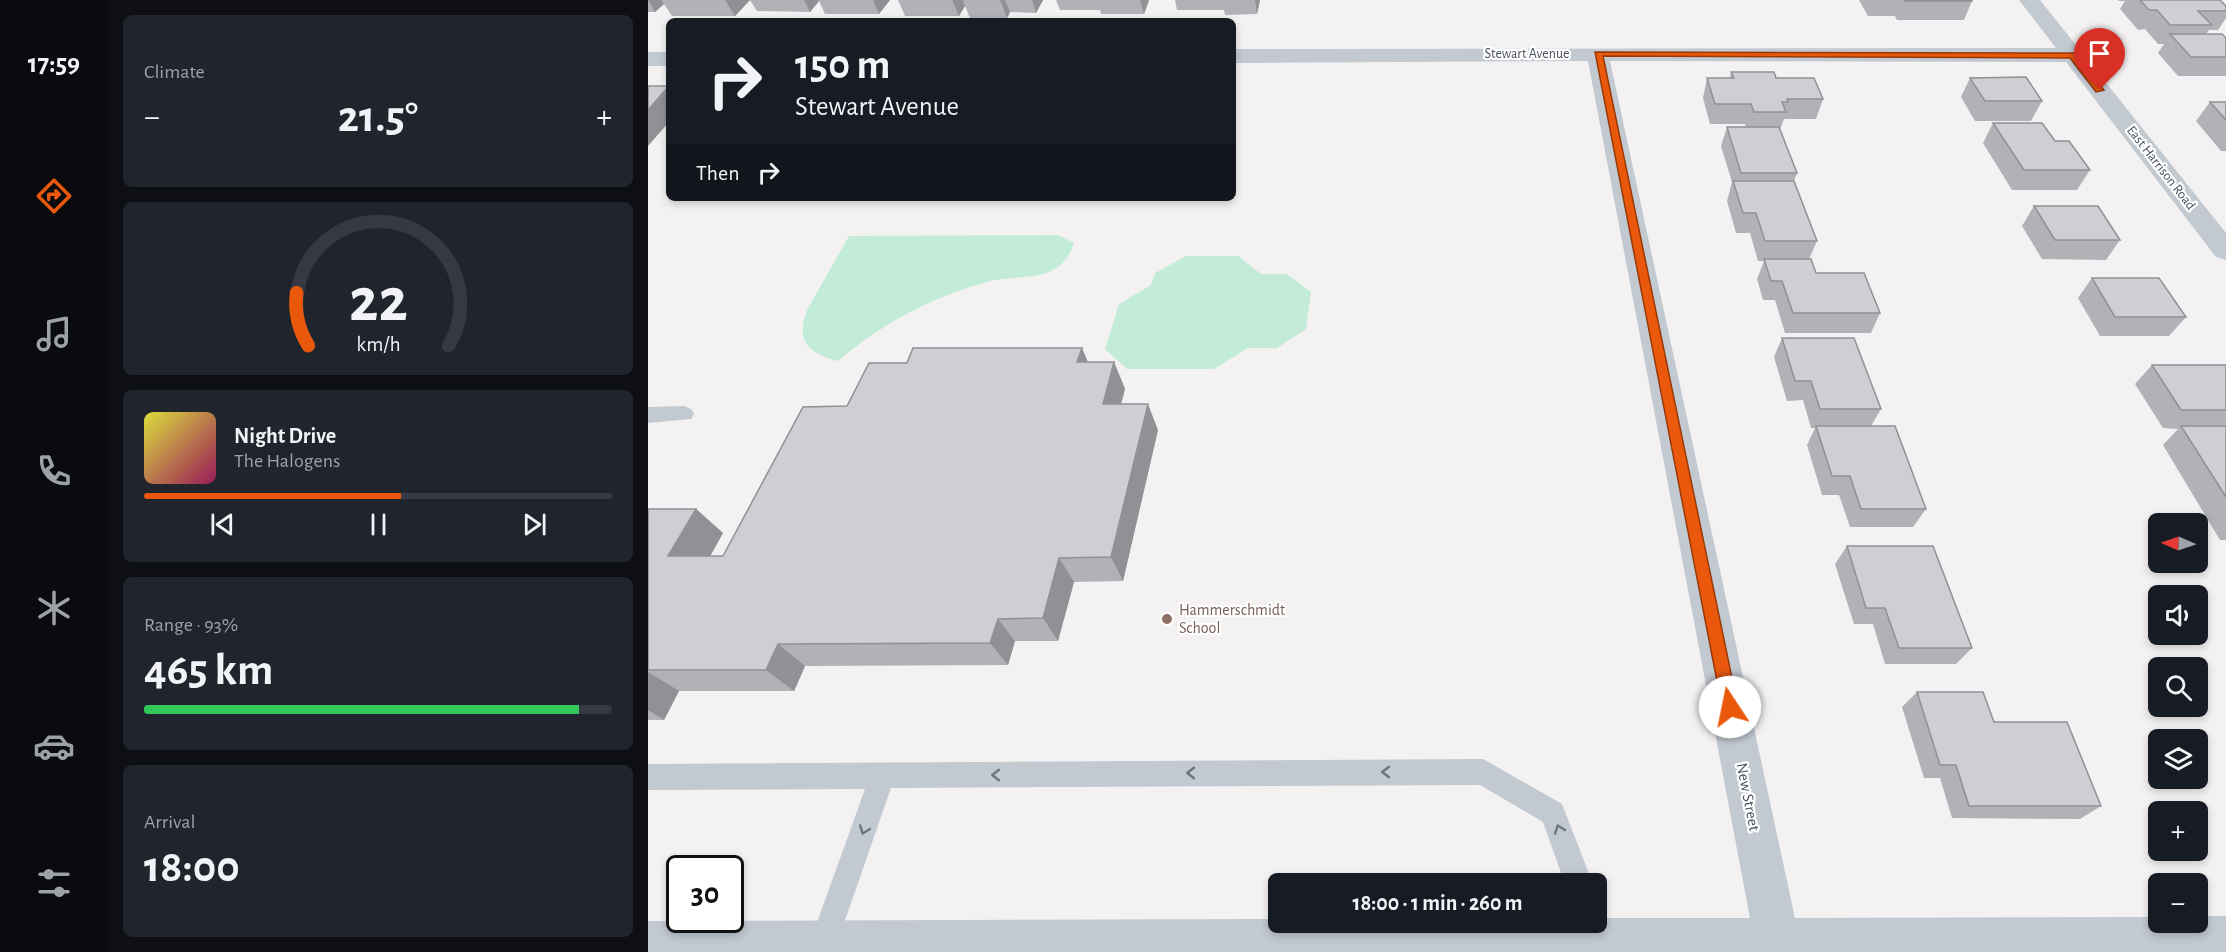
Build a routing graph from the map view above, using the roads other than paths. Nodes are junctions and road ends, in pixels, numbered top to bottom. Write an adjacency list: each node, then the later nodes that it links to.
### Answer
1 (2029, 0): 4 (street, East Harrison Road)
2 (1598, 54): 3 (street, Stewart Avenue); 4 (street, Stewart Avenue); 16 (street, New Street)
3 (1236, 56)
4 (2073, 56): 7 (street, East Harrison Road)
5 (648, 59): 6 (street)
6 (666, 59)
7 (2224, 247)
8 (684, 414): 9 (lane)
9 (648, 415)
10 (883, 775): 11 (lane); 12 (lane, one-way to 10); 18 (lane, one-way to 18)
11 (648, 777)
12 (1575, 873)
13 (1607, 932): 16 (street)
14 (1545, 933): 18 (street)
15 (2226, 939): 16 (street)
16 (1777, 940)
17 (648, 944): 18 (street)
18 (822, 947)

